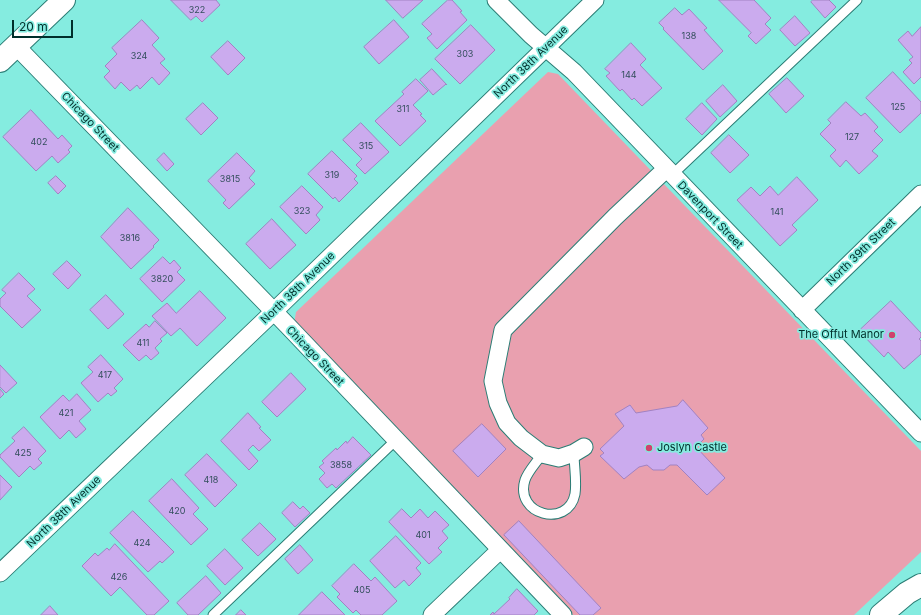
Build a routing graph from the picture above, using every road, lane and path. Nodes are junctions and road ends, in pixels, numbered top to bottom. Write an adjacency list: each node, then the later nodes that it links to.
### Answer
1 (64, 0): 5 (street)
2 (496, 0): 6 (street, Davenport Street)
3 (595, 0): 6 (street, North 38th Avenue)
4 (857, 0): 8 (lane)
5 (16, 46): 7 (street); 11 (street, Chicago Street)
6 (546, 47): 8 (street, Davenport Street); 11 (street, North 38th Avenue)
7 (0, 61)
8 (669, 172): 10 (street, Davenport Street); 15 (street)
9 (921, 194): 10 (street, North 39th Street)
10 (802, 310): 12 (street, Davenport Street)
11 (274, 312): 13 (street, Chicago Street); 17 (street, North 38th Avenue)
12 (921, 433)
13 (396, 440): 16 (street, Chicago Street); 19 (lane)
14 (579, 450): 15 (street); 15 (lane)
15 (542, 454)
16 (500, 550): 20 (street); 21 (street, Chicago Street)
17 (0, 573)
18 (916, 586): 22 (street)
19 (213, 615)
20 (432, 615)
21 (563, 615)
22 (881, 615)

